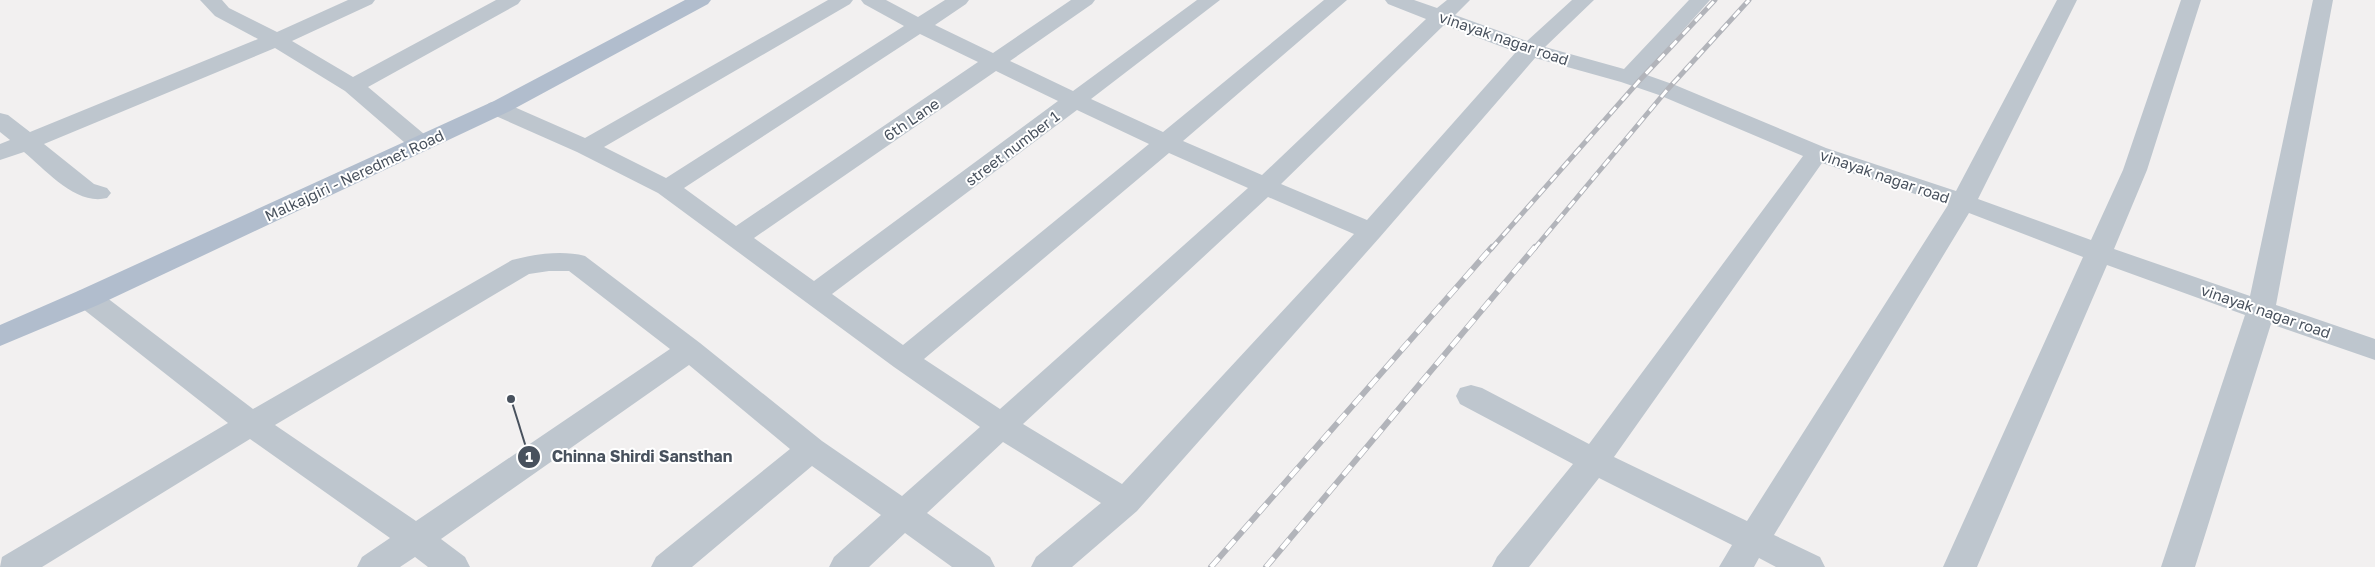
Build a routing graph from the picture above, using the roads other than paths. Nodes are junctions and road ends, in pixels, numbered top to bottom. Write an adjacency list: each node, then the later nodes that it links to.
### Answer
1 (210, 0): 19 (street)
2 (365, 0): 19 (street)
3 (511, 0): 23 (street)
4 (701, 0): 25 (main road, Malkajgiri - Neredmet Road)
5 (843, 0): 30 (street)
6 (871, 0): 18 (street)
7 (959, 0): 18 (street)
8 (1085, 0): 21 (street, 6th Lane)
9 (1210, 0): 24 (street, street number 1)
10 (1337, 0): 27 (street)
11 (1395, 0): 17 (street, vinayak nagar road)
12 (1584, 0): 20 (street)
13 (1700, 0): 22 (street)
14 (2067, 0): 36 (street)
15 (2191, 0): 39 (street)
16 (2323, 0): 42 (street)
17 (1451, 8): 20 (street, vinayak nagar road); 33 (street)
18 (918, 26): 21 (street); 34 (street)
19 (276, 40): 23 (street); 28 (street)
20 (1530, 50): 22 (street, vinayak nagar road); 37 (street)
21 (995, 62): 24 (street); 38 (street, 6th Lane)
22 (1629, 77): 32 (street, vinayak nagar road)
23 (353, 86): 29 (street)
24 (1075, 101): 27 (street); 40 (street, street number 1)
25 (497, 108): 29 (main road, Malkajgiri - Neredmet Road); 30 (street)
26 (0, 120): 28 (street)
27 (1165, 142): 33 (street); 46 (street)
28 (26, 143): 31 (street); 35 (street)
29 (421, 144): 41 (main road, Malkajgiri - Neredmet Road)
30 (586, 147): 34 (street)
31 (0, 153)
32 (1817, 153): 36 (street, vinayak nagar road); 51 (street)
33 (1264, 187): 37 (street); 49 (street)
34 (667, 188): 38 (street)
35 (98, 193)
36 (1963, 202): 39 (street, vinayak nagar road); 55 (street)
37 (1371, 231): 52 (street)
38 (736, 238): 40 (street)
39 (2099, 252): 42 (street, vinayak nagar road); 66 (street)
40 (813, 295): 46 (street)
41 (88, 298): 43 (main road, Malkajgiri - Neredmet Road); 48 (street)
42 (2261, 309): 45 (street, vinayak nagar road); 67 (street)
43 (0, 336)
44 (690, 350): 48 (street); 50 (street); 54 (street)
45 (2375, 350)
46 (904, 360): 49 (street)
47 (1471, 396): 51 (street)
48 (251, 424): 54 (street); 56 (street)
49 (1002, 427): 52 (street); 53 (street)
50 (811, 449): 53 (street); 59 (street)
51 (1594, 461): 55 (street); 63 (street)
52 (1125, 502): 62 (street)
53 (904, 513): 60 (street); 61 (street)
54 (414, 538): 57 (street); 58 (street)
55 (1753, 540): 64 (street); 65 (street)
56 (14, 567)
57 (374, 567)
58 (453, 567)
59 (668, 567)
60 (846, 567)
61 (978, 567)
62 (1048, 567)
63 (1509, 567)
64 (1736, 567)
65 (1808, 567)
66 (1960, 567)
67 (2178, 567)

